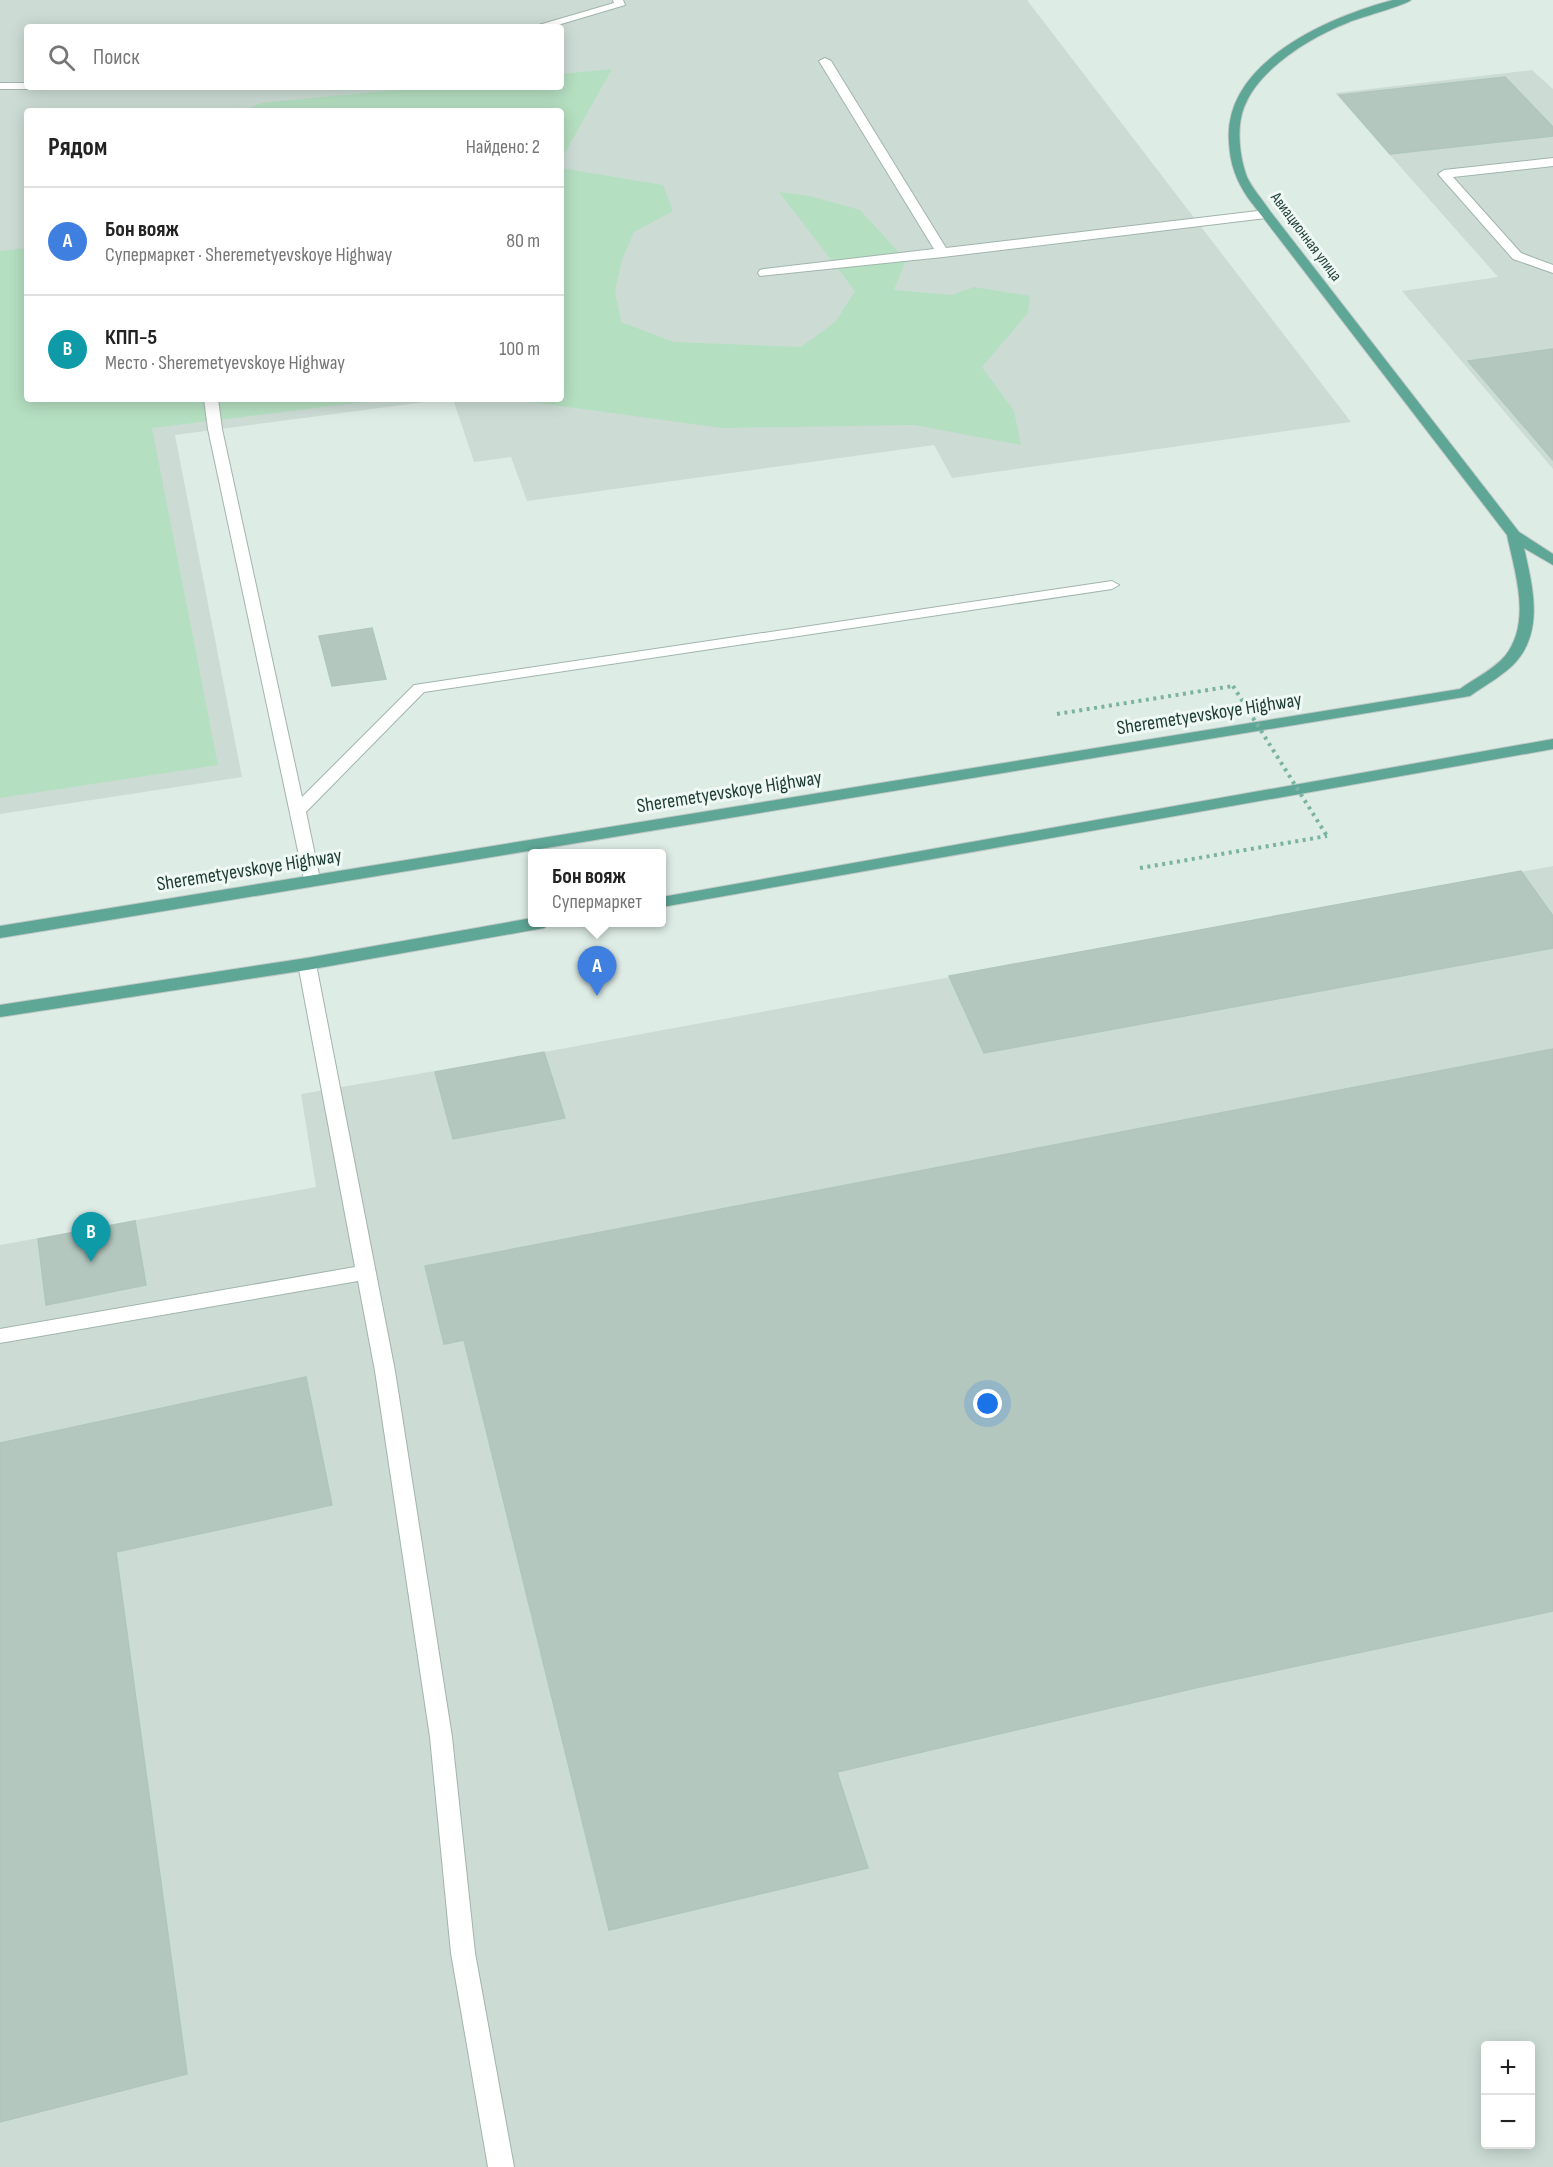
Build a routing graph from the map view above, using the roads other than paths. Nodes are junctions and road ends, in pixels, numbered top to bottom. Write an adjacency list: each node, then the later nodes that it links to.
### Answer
1 (618, 0): 3 (lane)
2 (1406, 0): 8 (main road, Авиационная улица)
3 (549, 24)
4 (825, 60): 9 (lane)
5 (0, 86): 6 (lane)
6 (24, 86)
7 (1553, 162): 10 (lane)
8 (1266, 214): 9 (lane); 13 (main road, Авиационная улица)
9 (943, 253): 11 (lane)
10 (1553, 269)
11 (764, 273)
12 (211, 402): 18 (lane)
13 (1514, 535): 14 (main road, Авиационная улица); 16 (main road, Авиационная улица)
14 (1553, 561)
15 (1112, 585): 18 (lane)
16 (1465, 693): 19 (main road, Sheremetyevskoye Highway)
17 (1553, 744): 20 (main road)
18 (297, 812): 19 (lane)
19 (312, 879): 22 (main road, Sheremetyevskoye Highway)
20 (666, 901)
21 (528, 925): 23 (main road)
22 (0, 932)
23 (307, 964): 24 (main road); 25 (lane)
24 (0, 1011)
25 (366, 1272): 26 (lane); 27 (lane)
26 (0, 1336)
27 (501, 2167)

